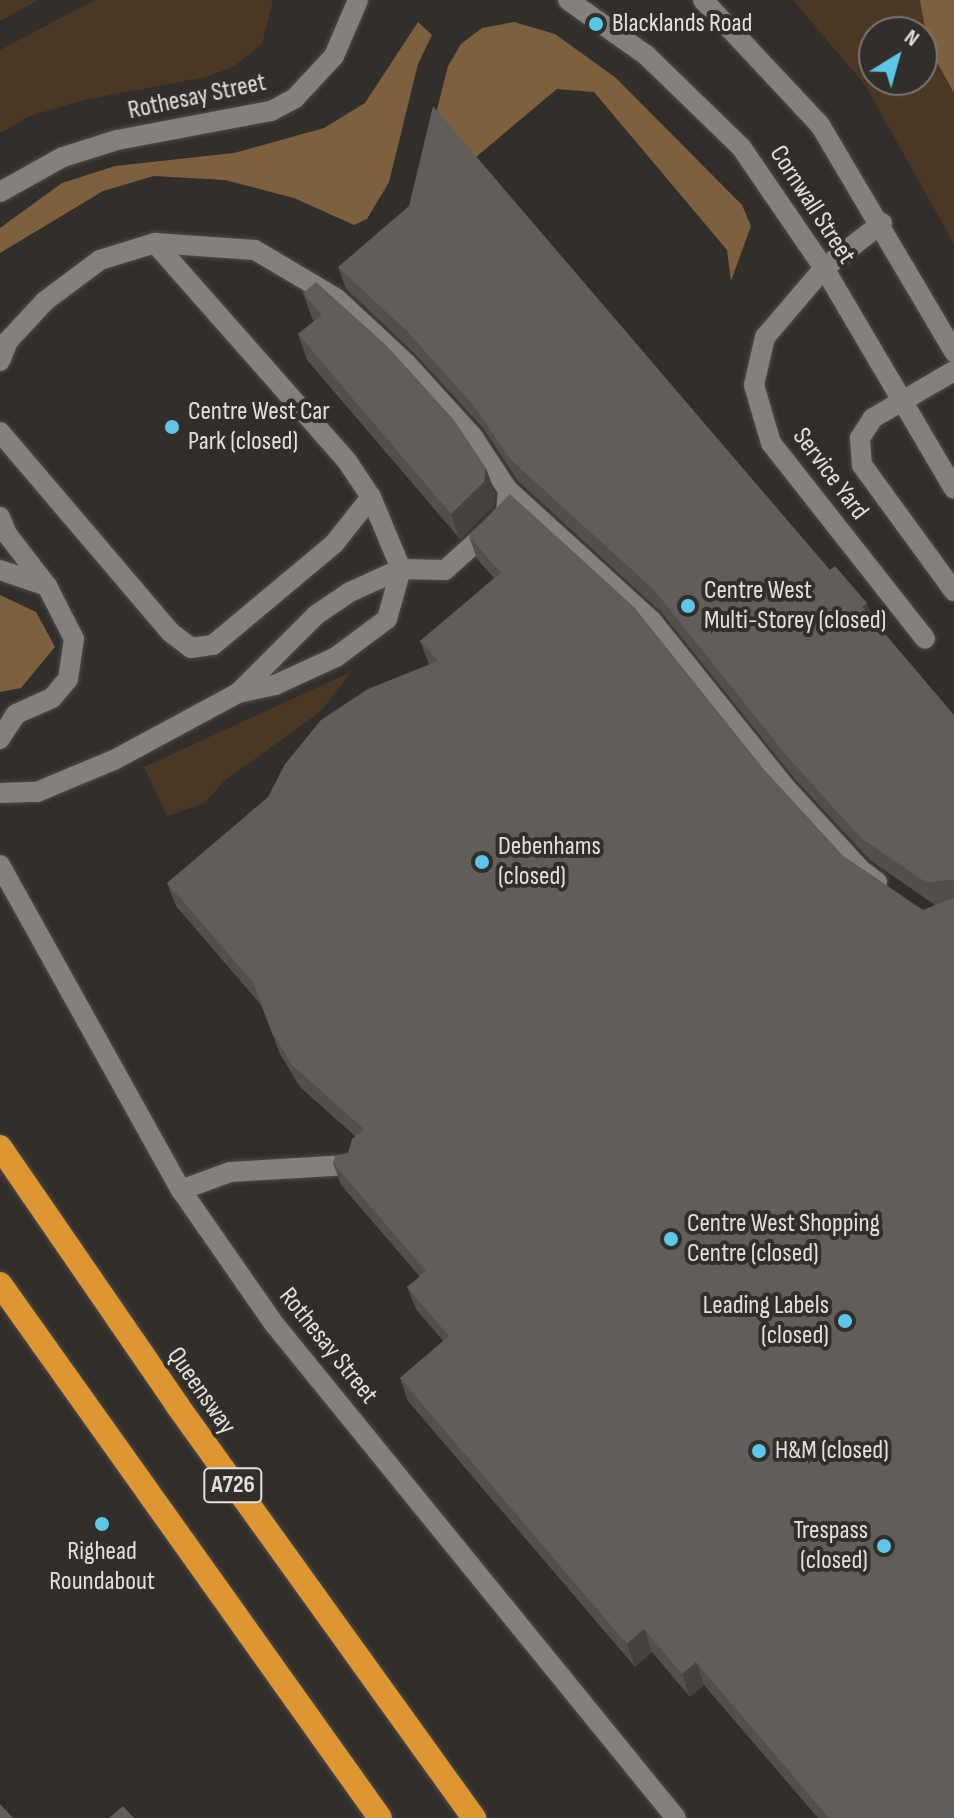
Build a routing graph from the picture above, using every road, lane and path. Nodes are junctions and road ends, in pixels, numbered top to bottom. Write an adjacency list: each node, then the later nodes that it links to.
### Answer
1 (358, 0): 4 (street, Rothesay Street)
2 (568, 0): 7 (street, Cornwall Street)
3 (703, 0): 5 (street, Cornwall Street)
4 (0, 192)
5 (882, 223): 7 (street, Service Yard); 8 (street, Cornwall Street)
6 (155, 243): 9 (street); 14 (street); 15 (street)
7 (824, 268): 11 (street, Cornwall Street); 21 (street, Service Yard)
8 (954, 352)
9 (0, 361)
10 (954, 371): 11 (street)
11 (902, 401): 13 (street, Cornwall Street); 20 (street)
12 (0, 432): 15 (street)
13 (954, 489)
14 (508, 490): 17 (street); 26 (street)
15 (371, 497): 17 (street)
16 (0, 517): 19 (street)
17 (401, 569): 22 (street); 22 (street)
18 (0, 570): 19 (street)
19 (47, 586): 23 (street)
20 (954, 591)
21 (925, 639)
22 (238, 693): 24 (street)
23 (0, 739)
24 (0, 793)
25 (0, 865): 29 (street, Rothesay Street)
26 (897, 895)
27 (0, 1147): 32 (highway, Queensway / A726)
28 (348, 1165): 29 (street)
29 (181, 1190): 33 (street, Rothesay Street)
30 (0, 1284): 31 (highway)
31 (380, 1818)
32 (474, 1818)
33 (676, 1818)

